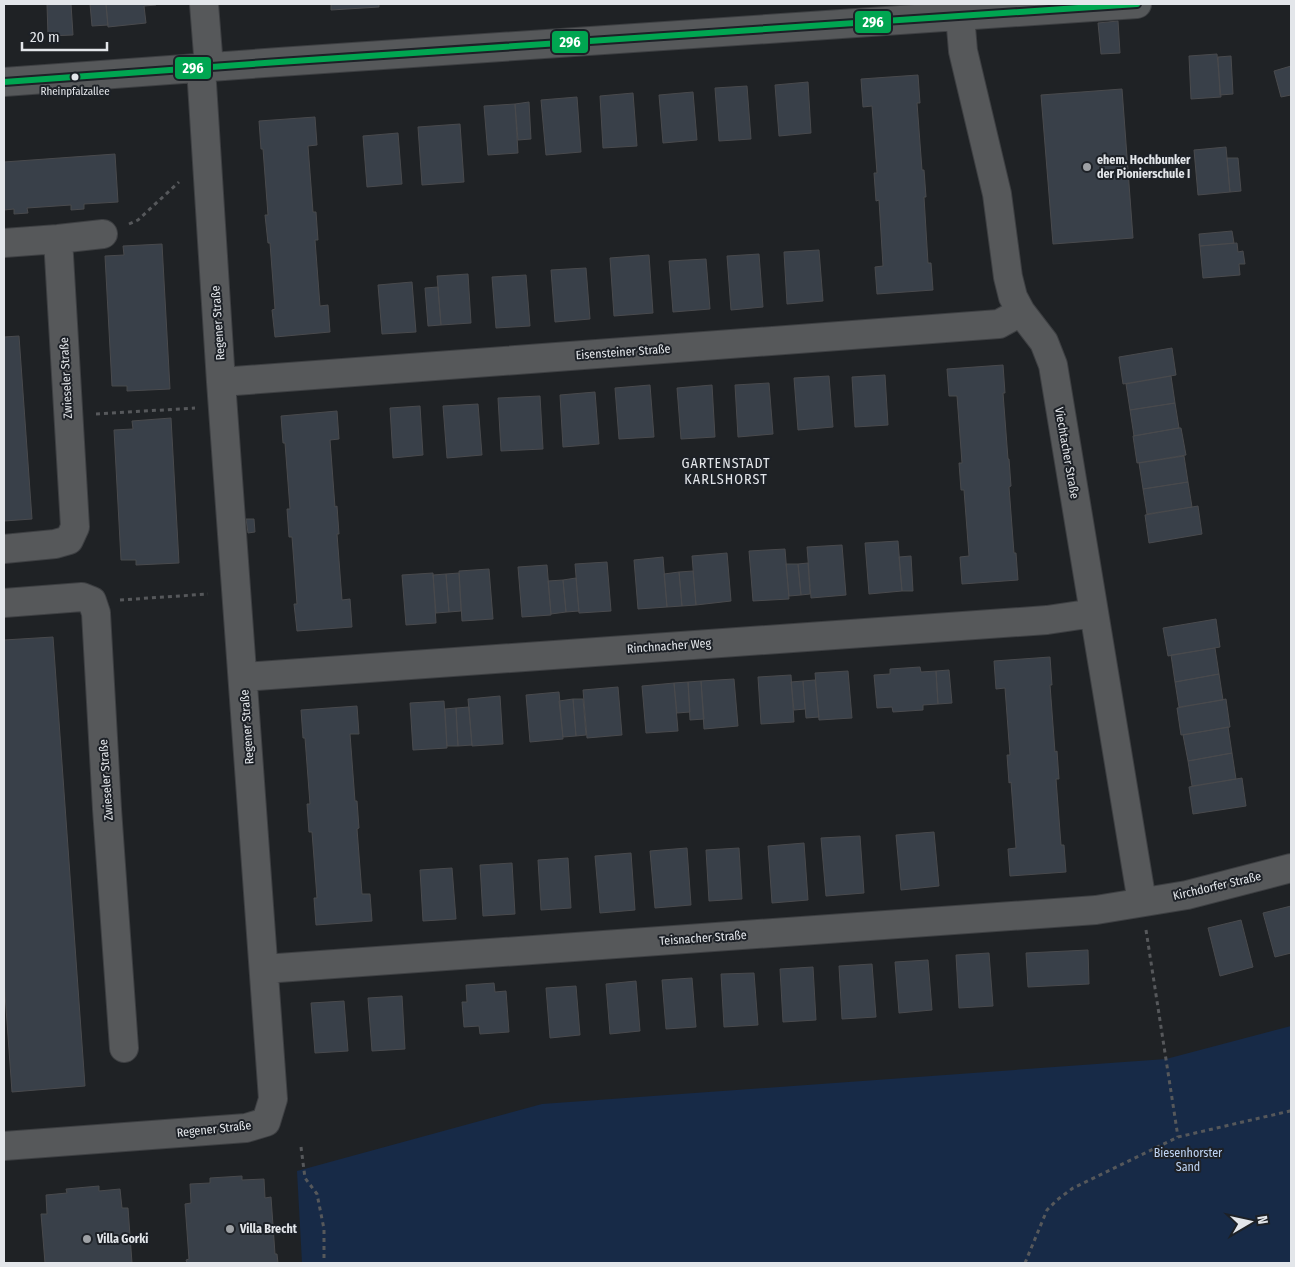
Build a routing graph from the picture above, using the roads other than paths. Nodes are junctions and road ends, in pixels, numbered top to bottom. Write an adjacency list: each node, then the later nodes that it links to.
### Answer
1 (204, 4): 4 (street)
2 (1137, 4): 3 (street)
3 (960, 15): 4 (street); 9 (street, Viechtacher Straße)
4 (205, 68): 5 (street); 10 (street, Regener Straße)
5 (4, 82)
6 (103, 234): 7 (street)
7 (58, 239): 8 (street); 11 (street, Zwieseler Straße)
8 (4, 243)
9 (1021, 312): 10 (street, Eisensteiner Straße); 13 (street, Viechtacher Straße)
10 (221, 382): 14 (street, Regener Straße)
11 (4, 549)
12 (4, 603): 18 (street, Zwieseler Straße)
13 (1094, 612): 14 (street, Rinchnacher Weg); 16 (street, Viechtacher Straße)
14 (243, 676): 17 (street, Regener Straße)
15 (1291, 868): 16 (street, Kirchdorfer Straße)
16 (1142, 902): 17 (street, Teisnacher Straße)
17 (264, 969): 19 (street, Regener Straße)
18 (124, 1048)
19 (4, 1146)

